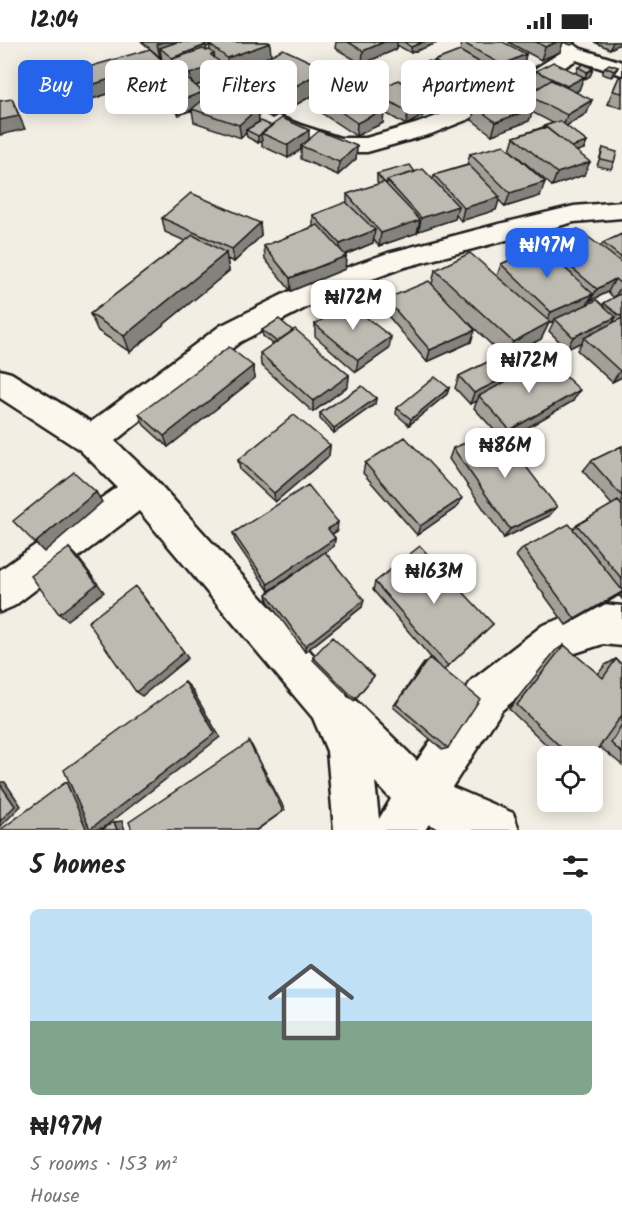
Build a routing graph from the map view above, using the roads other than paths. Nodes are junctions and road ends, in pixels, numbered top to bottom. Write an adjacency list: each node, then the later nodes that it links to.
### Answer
1 (565, 48): 2 (street); 3 (street)
2 (622, 69)
3 (255, 114)
4 (622, 210): 6 (street)
5 (0, 382): 6 (street)
6 (93, 440): 7 (street)
7 (142, 489): 8 (street); 10 (street)
8 (0, 593)
9 (622, 626): 11 (street)
10 (328, 703): 11 (street); 12 (street)
11 (410, 813): 13 (street)
12 (357, 830)
13 (496, 830)

